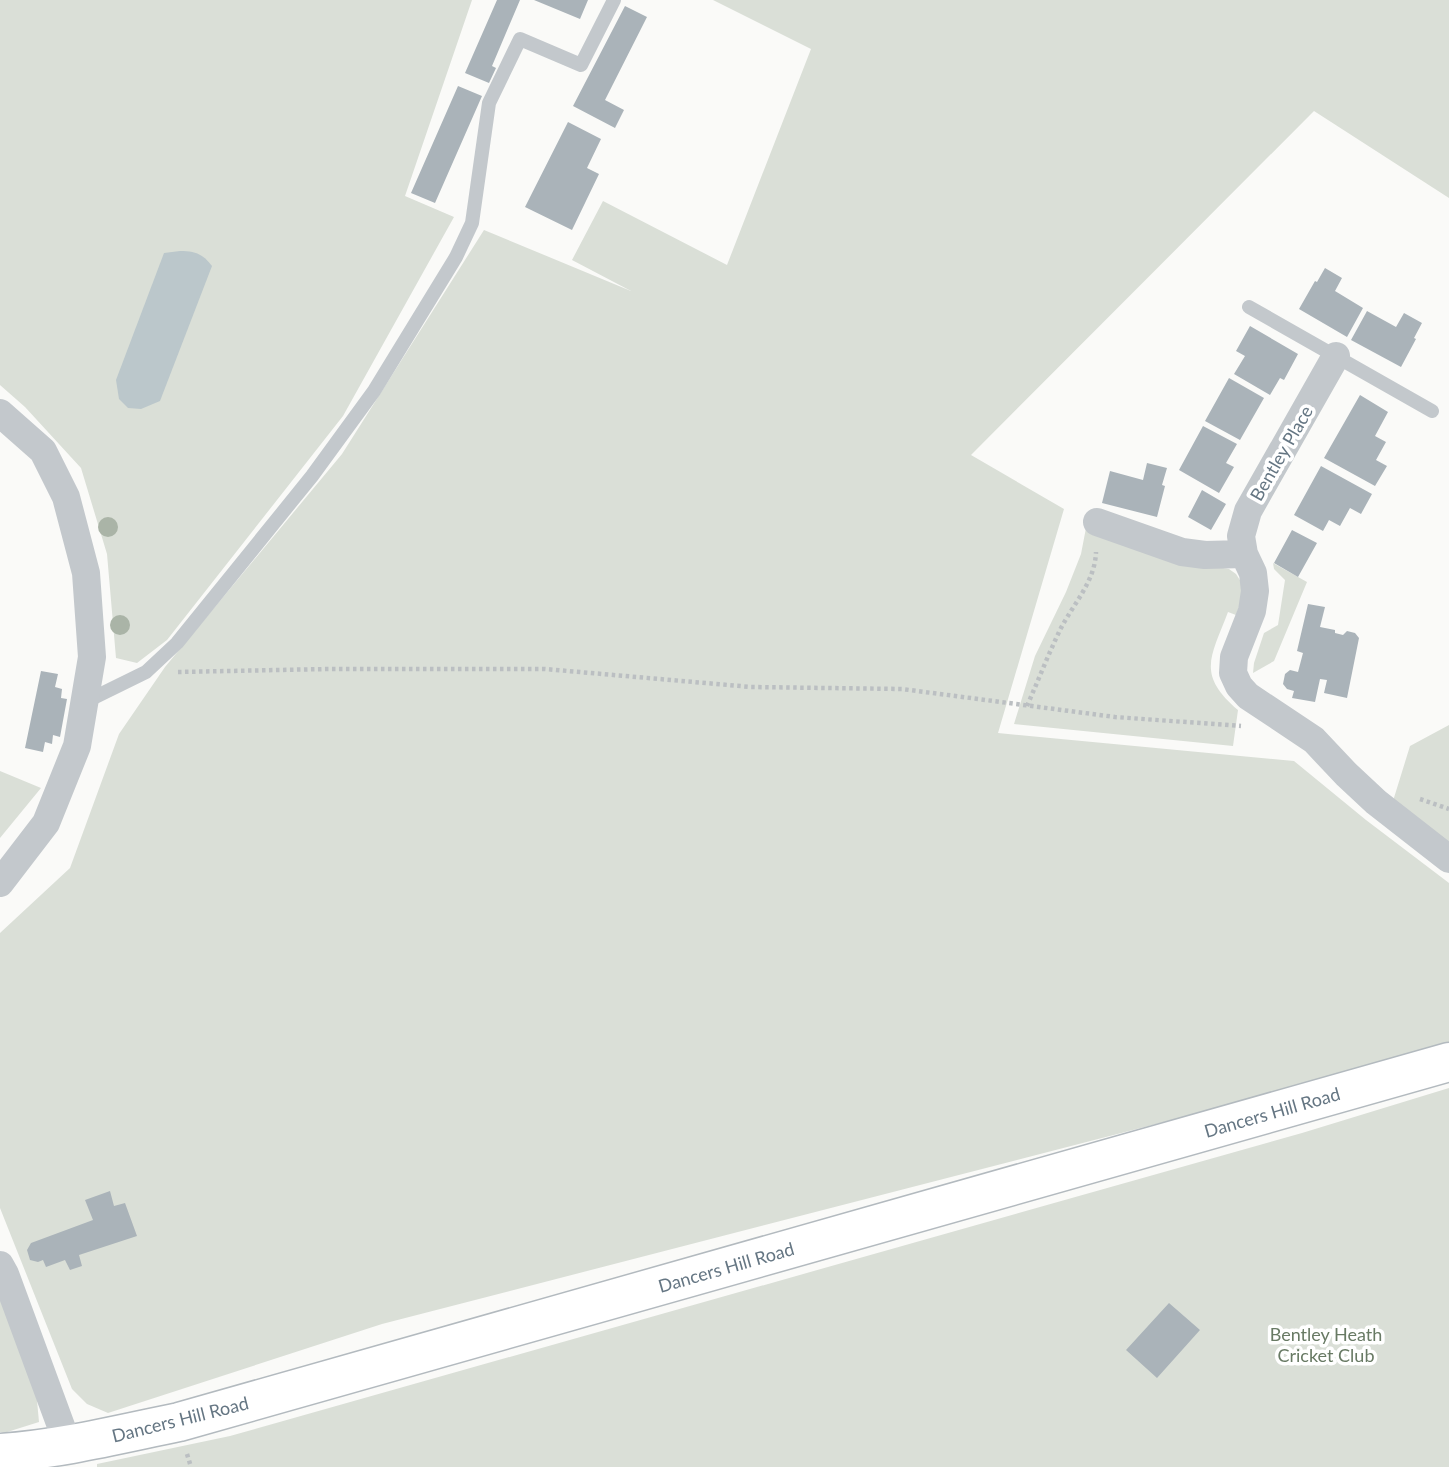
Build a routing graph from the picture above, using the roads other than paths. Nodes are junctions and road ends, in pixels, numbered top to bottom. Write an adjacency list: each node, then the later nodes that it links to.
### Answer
1 (614, 0): 8 (lane)
2 (1249, 307): 3 (lane)
3 (1336, 356): 4 (lane); 7 (street, Bentley Place)
4 (1432, 411)
5 (0, 413): 8 (street)
6 (1097, 522): 7 (street)
7 (1244, 554): 9 (street, Bentley Place)
8 (85, 702): 10 (street)
9 (1449, 859)
10 (0, 883)
11 (1449, 1062): 13 (street, Dancers Hill Road)
12 (0, 1265): 13 (street)
13 (69, 1450): 14 (street, Dancers Hill Road)
14 (0, 1454)

